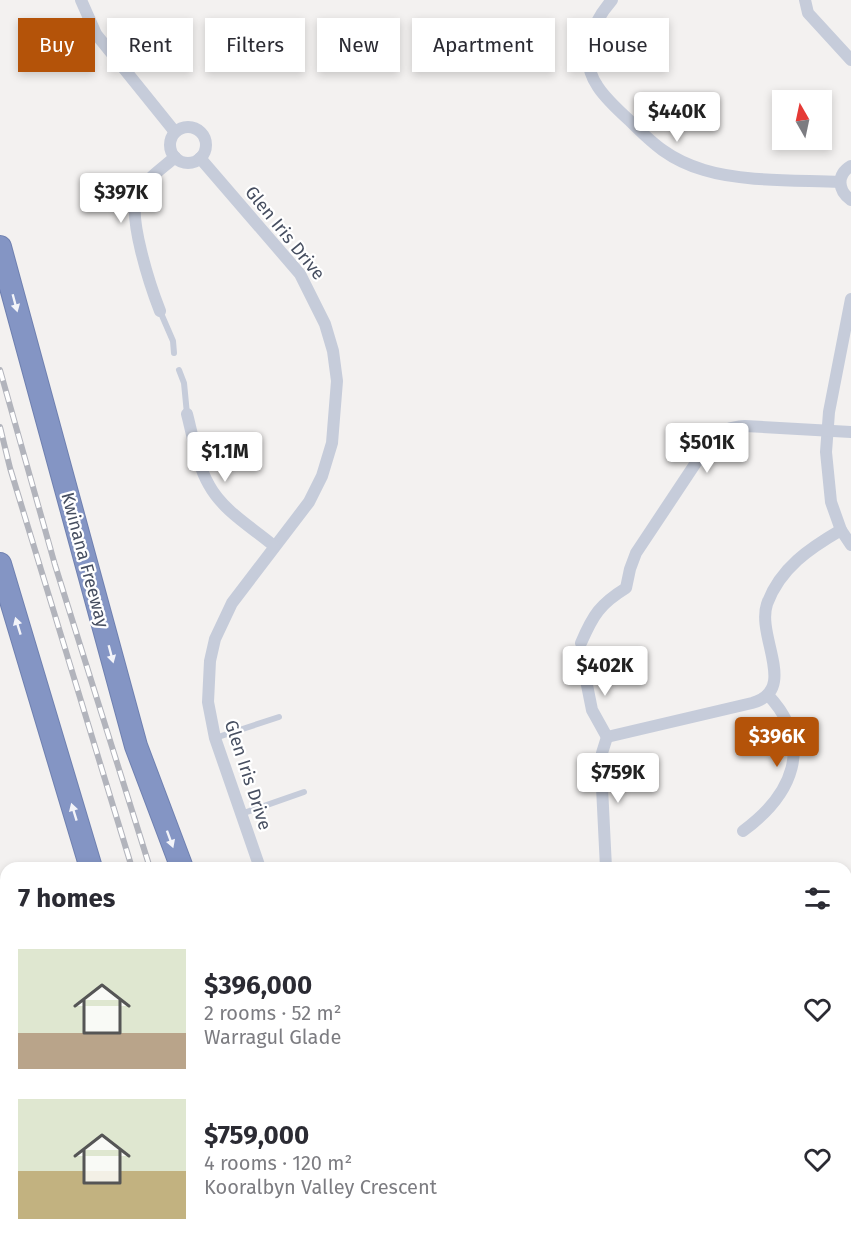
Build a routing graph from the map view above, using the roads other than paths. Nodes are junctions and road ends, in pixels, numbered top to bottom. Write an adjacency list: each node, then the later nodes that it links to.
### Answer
1 (81, 0): 5 (street)
2 (612, 0): 9 (street)
3 (805, 0): 4 (street)
4 (851, 60)
5 (176, 132): 6 (street); 7 (street)
6 (175, 157): 7 (street); 13 (street)
7 (200, 158): 21 (street, Glen Iris Drive)
8 (851, 166): 9 (street)
9 (840, 182): 10 (street)
10 (851, 200)
11 (0, 247): 33 (highway, Kwinana Freeway, one-way to 33)
12 (851, 299): 17 (street)
13 (160, 311): 14 (lane)
14 (174, 353)
15 (178, 370): 16 (lane)
16 (187, 414): 21 (street)
17 (827, 431): 18 (street); 19 (street); 23 (street)
18 (851, 432)
19 (841, 530): 20 (street); 25 (street)
20 (851, 544)
21 (274, 546): 28 (street, Glen Iris Drive)
22 (0, 564): 32 (highway, one-way to 22)
23 (581, 643)
24 (583, 665): 27 (street)
25 (768, 696): 27 (street); 31 (street)
26 (279, 717): 28 (lane)
27 (607, 737): 35 (street)
28 (215, 738): 30 (street, Glen Iris Drive)
29 (304, 792): 30 (lane)
30 (241, 814): 34 (street, Glen Iris Drive)
31 (743, 831)
32 (89, 862)
33 (180, 862)
34 (258, 862)
35 (606, 862)

